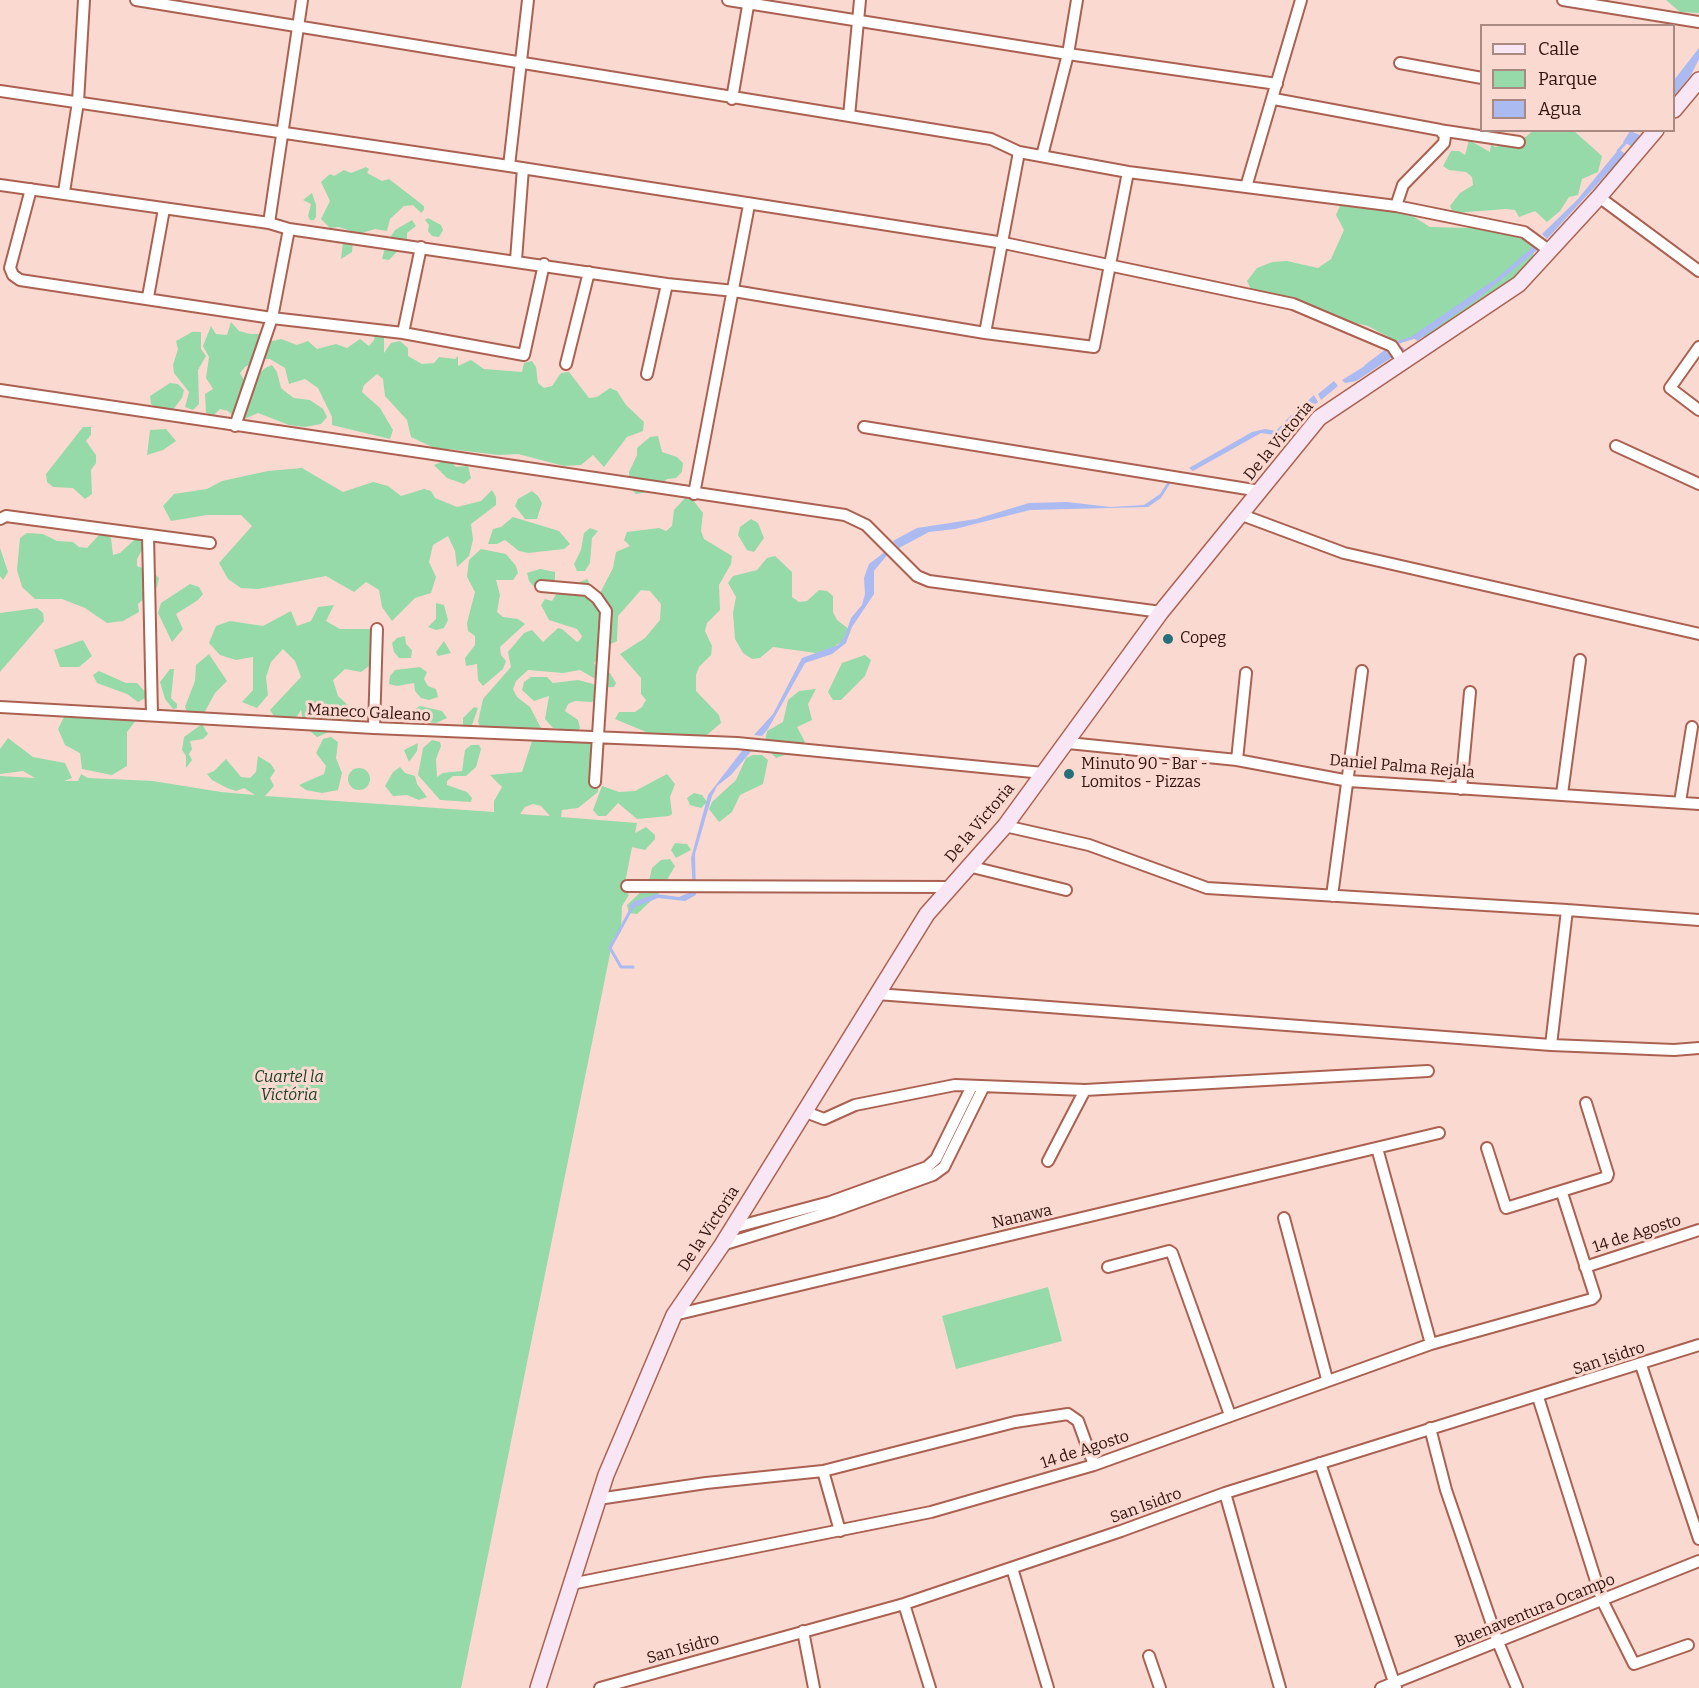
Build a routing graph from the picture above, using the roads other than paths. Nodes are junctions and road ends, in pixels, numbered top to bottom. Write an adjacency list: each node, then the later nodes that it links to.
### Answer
1 (84, 0): 23 (street)
2 (136, 0): 13 (street)
3 (302, 0): 13 (street)
4 (528, 0): 16 (street)
5 (729, 0): 10 (street)
6 (860, 0): 11 (street)
7 (1077, 0): 14 (street)
8 (1301, 0): 19 (street)
9 (1563, 0): 12 (street)
10 (748, 2): 11 (street); 21 (street)
11 (858, 21): 14 (street); 25 (street)
12 (1699, 22)
13 (299, 28): 16 (street); 28 (street)
14 (1068, 54): 19 (street); 31 (street)
15 (1400, 63): 17 (street)
16 (521, 64): 21 (street); 32 (street)
17 (1480, 78)
18 (1699, 80): 24 (main road)
19 (1277, 84): 22 (street)
20 (0, 91): 23 (street)
21 (732, 99): 25 (street)
22 (1274, 99): 26 (street); 36 (street)
23 (78, 102): 28 (street); 38 (street)
24 (1675, 109)
25 (849, 116): 30 (street)
26 (1437, 130): 29 (street); 41 (street)
27 (1654, 132): 39 (main road, De la Victoria)
28 (282, 134): 32 (street); 43 (street)
29 (1519, 142)
30 (1019, 152): 31 (street); 45 (street)
31 (1041, 156): 34 (street)
32 (509, 166): 33 (street)
33 (523, 168): 40 (street); 48 (street)
34 (1128, 172): 36 (street); 50 (street)
35 (0, 185): 37 (street)
36 (1246, 186): 41 (street)
37 (31, 189): 38 (street); 55 (street)
38 (64, 192): 42 (street)
39 (1599, 197): 47 (main road, De la Victoria); 51 (street)
40 (749, 205): 45 (street); 54 (street)
41 (1396, 206): 47 (street)
42 (164, 209): 43 (street); 55 (street)
43 (269, 223): 44 (street)
44 (289, 229): 46 (street); 56 (street)
45 (1004, 243): 50 (street); 58 (street)
46 (421, 247): 48 (street); 57 (street)
47 (1550, 251): 60 (main road, De la Victoria)
48 (516, 260): 49 (street)
49 (544, 264): 52 (street); 57 (street)
50 (1112, 267): 58 (street); 60 (street)
51 (1699, 271)
52 (589, 272): 53 (street); 61 (street)
53 (667, 284): 54 (street); 62 (street)
54 (734, 291): 58 (street); 70 (street)
55 (148, 297): 56 (street)
56 (272, 318): 57 (street); 65 (street)
57 (403, 333)
58 (985, 333)
59 (1699, 347): 64 (street)
60 (1402, 361): 69 (main road, De la Victoria)
61 (566, 364)
62 (647, 374)
63 (0, 390): 65 (street)
64 (1699, 410)
65 (236, 426): 70 (street)
66 (864, 427): 69 (street)
67 (1616, 446): 68 (street)
68 (1699, 484)
69 (1260, 491): 71 (main road, De la Victoria)
70 (693, 494): 76 (street)
71 (1242, 515): 76 (main road, De la Victoria); 78 (street)
72 (0, 519): 73 (street)
73 (148, 535): 74 (street); 84 (street)
74 (210, 543)
75 (541, 586): 87 (street)
76 (1161, 612): 88 (main road, De la Victoria)
77 (377, 629): 86 (street)
78 (1699, 634)
79 (1580, 660): 94 (street)
80 (1362, 671): 91 (street)
81 (1246, 673): 89 (street)
82 (1470, 692): 93 (street)
83 (0, 707): 84 (street, Maneco Galeano)
84 (152, 715): 86 (street, Maneco Galeano)
85 (1692, 727): 95 (street)
86 (375, 729): 87 (street, Maneco Galeano)
87 (598, 738): 90 (street, Maneco Galeano); 92 (street)
88 (1068, 742): 89 (street, Daniel Palma Rejala); 90 (main road, De la Victoria)
89 (1237, 760): 91 (street, Daniel Palma Rejala)
90 (1043, 773): 97 (main road, De la Victoria)
91 (1349, 781): 93 (street, Daniel Palma Rejala); 102 (street)
92 (595, 782)
93 (1461, 789): 94 (street, Daniel Palma Rejala)
94 (1562, 794): 95 (street, Daniel Palma Rejala)
95 (1680, 802): 96 (street, Daniel Palma Rejala)
96 (1699, 804)
97 (1005, 826): 98 (main road, De la Victoria); 102 (street)
98 (968, 866): 100 (main road, De la Victoria); 101 (street)
99 (627, 886): 100 (street)
100 (950, 887): 105 (main road, De la Victoria)
101 (1066, 890)
102 (1332, 896): 103 (street)
103 (1567, 910): 104 (street); 106 (street)
104 (1699, 920)
105 (877, 994): 106 (street); 112 (main road, De la Victoria)
106 (1551, 1046): 107 (street)
107 (1699, 1048)
108 (1428, 1071): 110 (street)
109 (978, 1087): 110 (street); 112 (street); 117 (street)
110 (1085, 1090): 116 (street)
111 (1586, 1102): 118 (street)
112 (803, 1111): 120 (main road, De la Victoria)
113 (1438, 1133): 114 (street, Nanawa)
114 (1377, 1148): 125 (street, Nanawa); 126 (street)
115 (1487, 1148): 118 (street)
116 (1048, 1161)
117 (940, 1163): 120 (street); 122 (street)
118 (1562, 1193): 124 (street)
119 (1284, 1218): 129 (street)
120 (732, 1228): 122 (main road, De la Victoria)
121 (1699, 1230): 124 (street, 14 de Agosto)
122 (722, 1245): 125 (main road, De la Victoria)
123 (1108, 1267): 131 (street)
124 (1585, 1267): 126 (street, 14 de Agosto)
125 (674, 1315): 137 (main road, De la Victoria)
126 (1431, 1344): 129 (street, 14 de Agosto)
127 (1699, 1345): 128 (street, San Isidro)
128 (1641, 1365): 130 (street, San Isidro); 139 (street)
129 (1327, 1379): 131 (street, 14 de Agosto)
130 (1538, 1397): 132 (street, San Isidro); 143 (street)
131 (1230, 1415): 134 (street, 14 de Agosto)
132 (1430, 1428): 133 (street, San Isidro); 146 (street)
133 (1320, 1463): 136 (street, San Isidro); 149 (street)
134 (1094, 1465): 135 (street); 138 (street, 14 de Agosto)
135 (823, 1470): 137 (street); 138 (street)
136 (1225, 1493): 141 (street, San Isidro); 156 (street)
137 (598, 1499): 142 (main road, De la Victoria)
138 (840, 1531): 142 (street, 14 de Agosto)
139 (1699, 1539)
140 (1699, 1561): 143 (street, Buenaventura Ocampo)
141 (1011, 1568): 144 (street, San Isidro); 154 (street)
142 (571, 1584): 150 (main road, De la Victoria)
143 (1602, 1600): 146 (street, Buenaventura Ocampo); 147 (street)
144 (904, 1604): 145 (street, San Isidro); 153 (street)
145 (803, 1631): 151 (street, San Isidro); 152 (street)
146 (1498, 1642): 149 (street, Buenaventura Ocampo); 158 (street)
147 (1688, 1645)
148 (1149, 1656): 155 (street)
149 (1395, 1685): 157 (street, Buenaventura Ocampo)
150 (538, 1688)
151 (600, 1688)
152 (814, 1688)
153 (930, 1688)
154 (1048, 1688)
155 (1160, 1688)
156 (1280, 1688)
157 (1381, 1688)
158 (1517, 1688)

